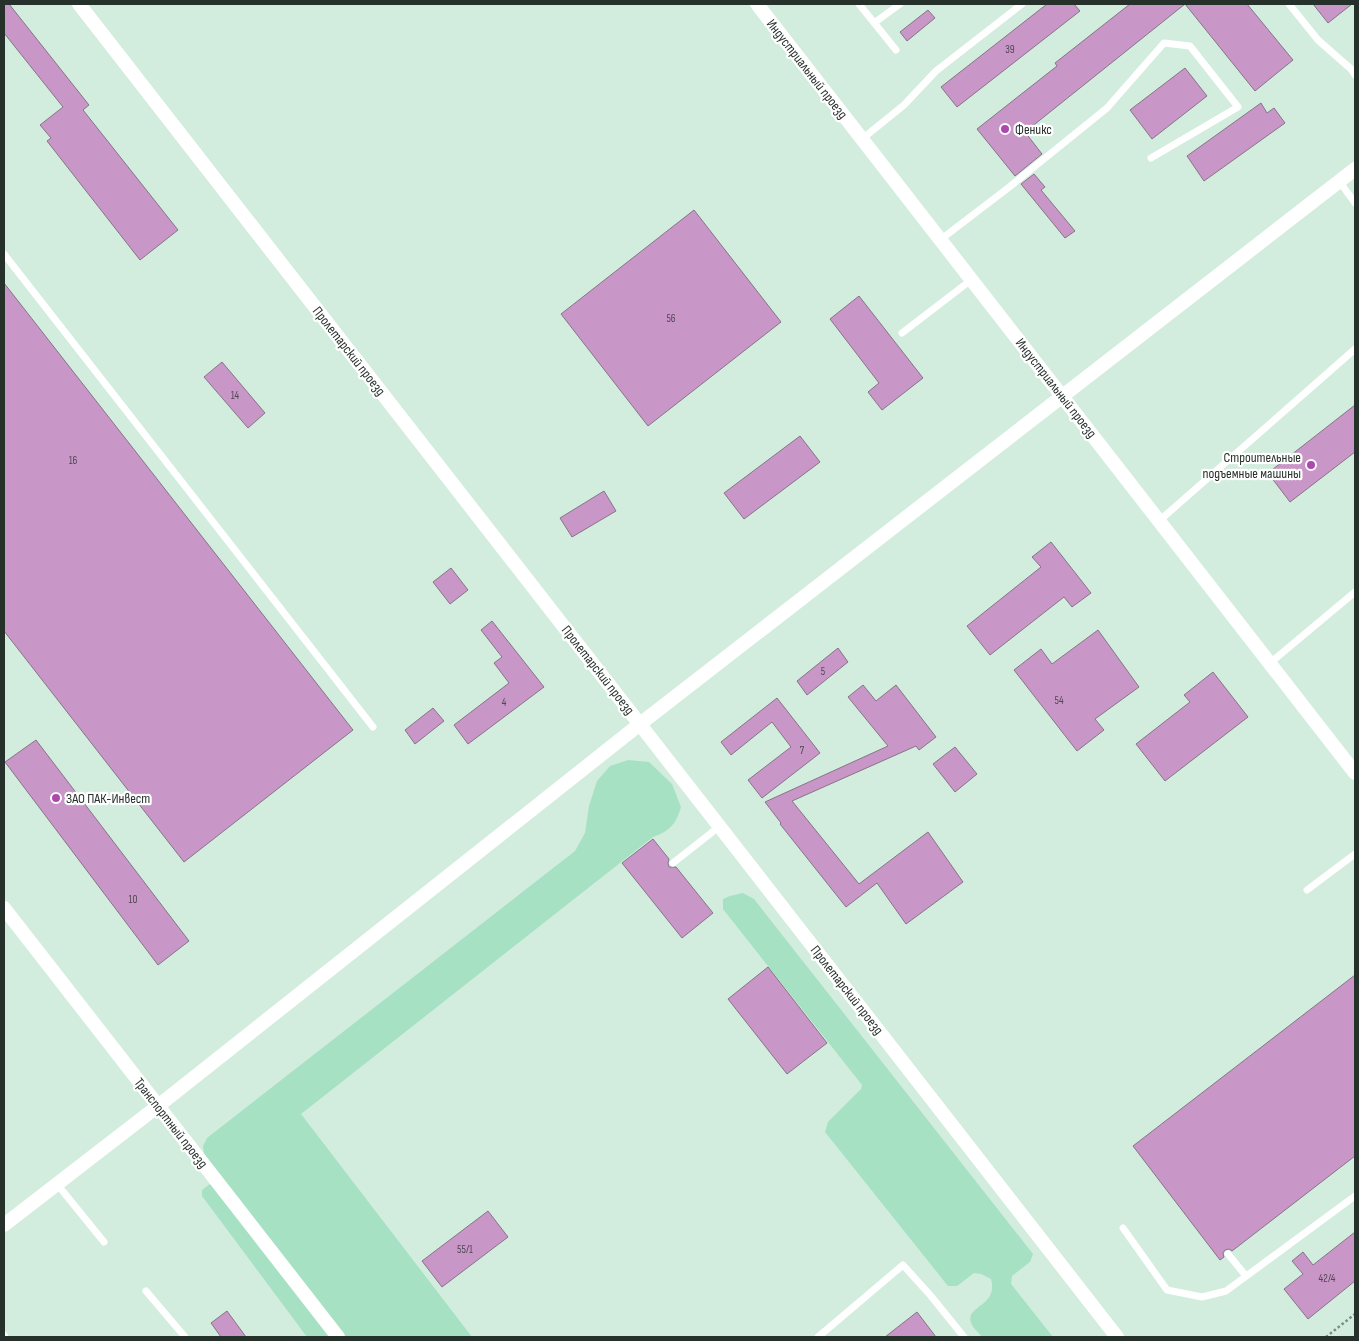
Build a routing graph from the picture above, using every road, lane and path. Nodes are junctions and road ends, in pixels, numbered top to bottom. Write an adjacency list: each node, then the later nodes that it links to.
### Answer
1 (79, 4): 24 (street, Пролетарский проезд)
2 (757, 4): 10 (street, Индустриальный проезд)
3 (859, 4): 7 (lane)
4 (900, 4): 7 (lane)
5 (1022, 4): 10 (lane)
6 (1289, 4): 9 (lane)
7 (874, 23): 8 (lane)
8 (896, 50)
9 (1355, 75)
10 (862, 139): 15 (street, Индустриальный проезд)
11 (1151, 158): 15 (lane)
12 (1355, 169): 13 (street)
13 (1339, 182): 14 (lane); 20 (street)
14 (1355, 203)
15 (940, 240): 17 (street, Индустриальный проезд)
16 (4, 254): 25 (lane)
17 (971, 280): 18 (lane); 20 (street, Индустриальный проезд)
18 (902, 333)
19 (1355, 349): 21 (lane)
20 (1062, 396): 21 (street, Индустриальный проезд); 24 (street)
21 (1159, 521): 23 (street, Индустриальный проезд)
22 (1355, 592): 23 (lane)
23 (1270, 663): 26 (street, Индустриальный проезд)
24 (640, 724): 27 (street, Пролетарский проезд); 32 (street)
25 (373, 727)
26 (1355, 773)
27 (720, 826): 29 (lane); 46 (street, Пролетарский проезд)
28 (1355, 854): 30 (lane)
29 (673, 863)
30 (1307, 890)
31 (4, 908): 32 (street, Транспортный проезд)
32 (158, 1106): 33 (street); 43 (street, Транспортный проезд)
33 (57, 1184): 35 (street); 37 (lane)
34 (1355, 1196): 39 (lane)
35 (4, 1225)
36 (1123, 1228): 39 (lane)
37 (104, 1242)
38 (1228, 1254): 39 (lane)
39 (1246, 1276)
40 (146, 1291): 42 (lane)
41 (1355, 1314): 47 (path)
42 (185, 1337)
43 (338, 1337)
44 (818, 1337): 45 (lane)
45 (964, 1337)
46 (1117, 1337)
47 (1326, 1337)

